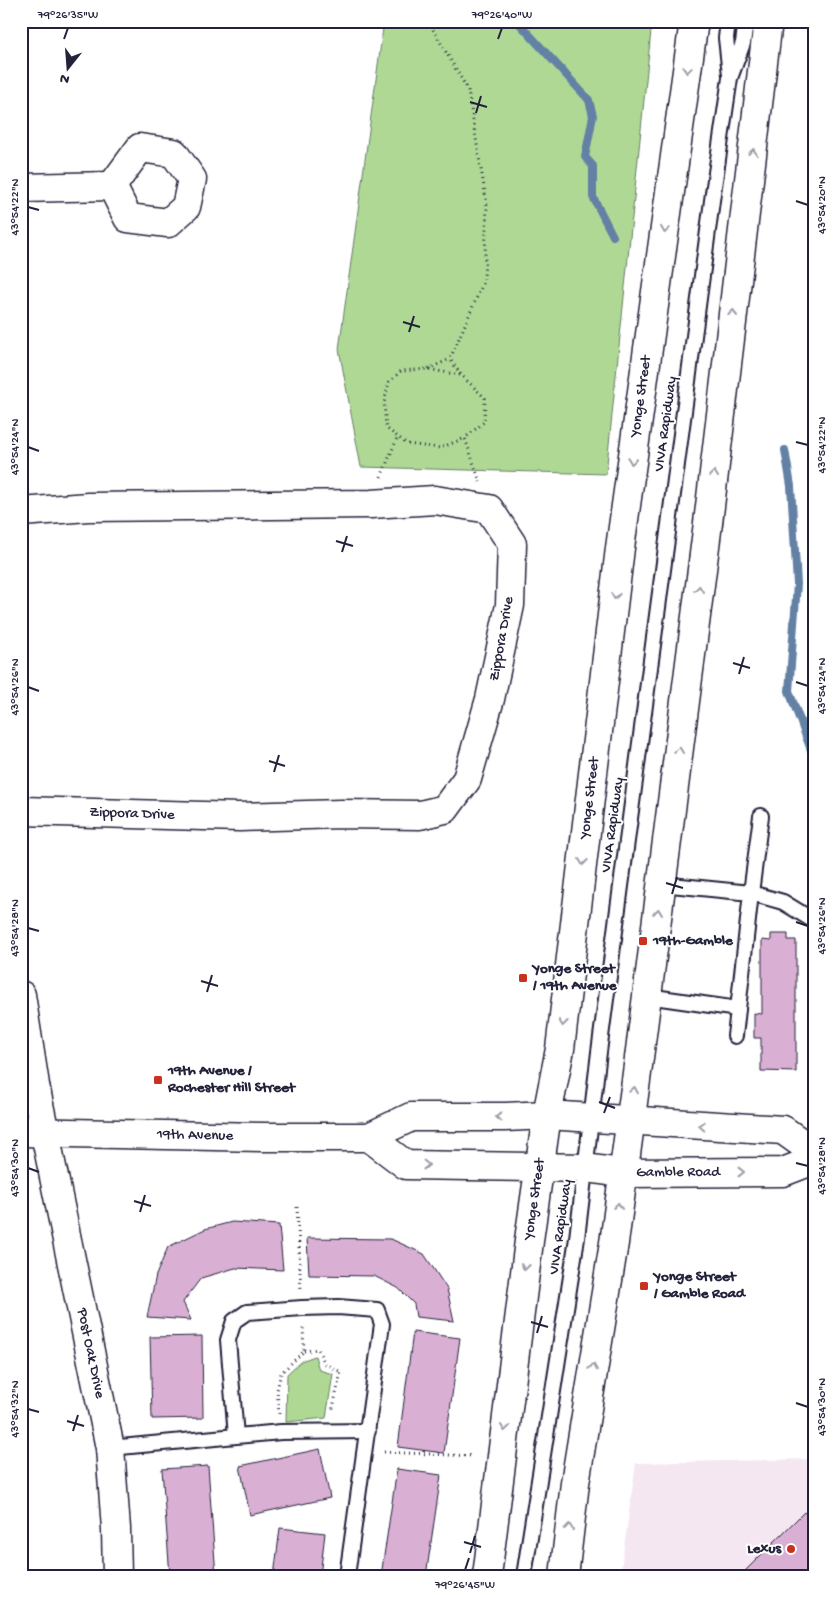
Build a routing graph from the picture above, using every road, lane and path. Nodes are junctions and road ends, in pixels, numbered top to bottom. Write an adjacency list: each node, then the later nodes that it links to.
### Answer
1 (428, 21): 9 (path)
2 (694, 21): 26 (main road, Yonge Street, one-way to 26)
3 (728, 21): 6 (lane, VIVA Rapidway)
4 (746, 21): 6 (lane, VIVA Rapidway)
5 (768, 21): 19 (main road, one-way to 5)
6 (730, 78): 27 (lane, VIVA Rapidway)
7 (112, 186): 8 (main road)
8 (21, 188)
9 (450, 359): 10 (path); 11 (path)
10 (428, 369): 11 (path); 12 (path)
11 (461, 375): 13 (path)
12 (398, 436): 13 (path); 14 (path)
13 (465, 438): 15 (path)
14 (371, 504): 15 (main road); 16 (main road)
15 (489, 509): 17 (main road, Zippora Drive)
16 (21, 512)
17 (21, 811)
18 (761, 816): 20 (lane)
19 (661, 884): 20 (lane); 23 (main road, one-way to 19)
20 (751, 893): 21 (lane); 24 (lane)
21 (814, 921)
22 (21, 995): 29 (main road, Post Oak Drive)
23 (647, 996): 24 (lane); 28 (main road, one-way to 23)
24 (738, 1009): 25 (lane)
25 (735, 1036)
26 (547, 1115): 27 (main road, 19th Avenue); 30 (main road, 19th Avenue, one-way to 30); 33 (main road, Yonge Street)
27 (593, 1117): 28 (main road, 19th Avenue); 34 (lane, VIVA Rapidway)
28 (629, 1121): 31 (main road, one-way to 28); 35 (main road)
29 (34, 1132): 30 (main road, 19th Avenue); 40 (main road, Post Oak Drive)
30 (369, 1136): 33 (main road, one-way to 33)
31 (814, 1152)
32 (814, 1160): 35 (main road, Gamble Road, one-way to 32)
33 (540, 1166): 34 (main road, Gamble Road); 45 (main road, Yonge Street, one-way to 45)
34 (586, 1168): 35 (main road, Gamble Road); 46 (lane, VIVA Rapidway)
35 (622, 1173): 47 (main road, one-way to 35)
36 (304, 1351): 38 (path)
37 (368, 1431): 38 (lane); 39 (lane); 41 (lane)
38 (328, 1432): 39 (lane)
39 (236, 1436): 40 (lane)
40 (110, 1448): 43 (main road, Post Oak Drive)
41 (364, 1451): 42 (path); 44 (lane)
42 (473, 1456)
43 (117, 1576)
44 (347, 1576)
45 (488, 1576)
46 (524, 1576)
47 (564, 1576)

